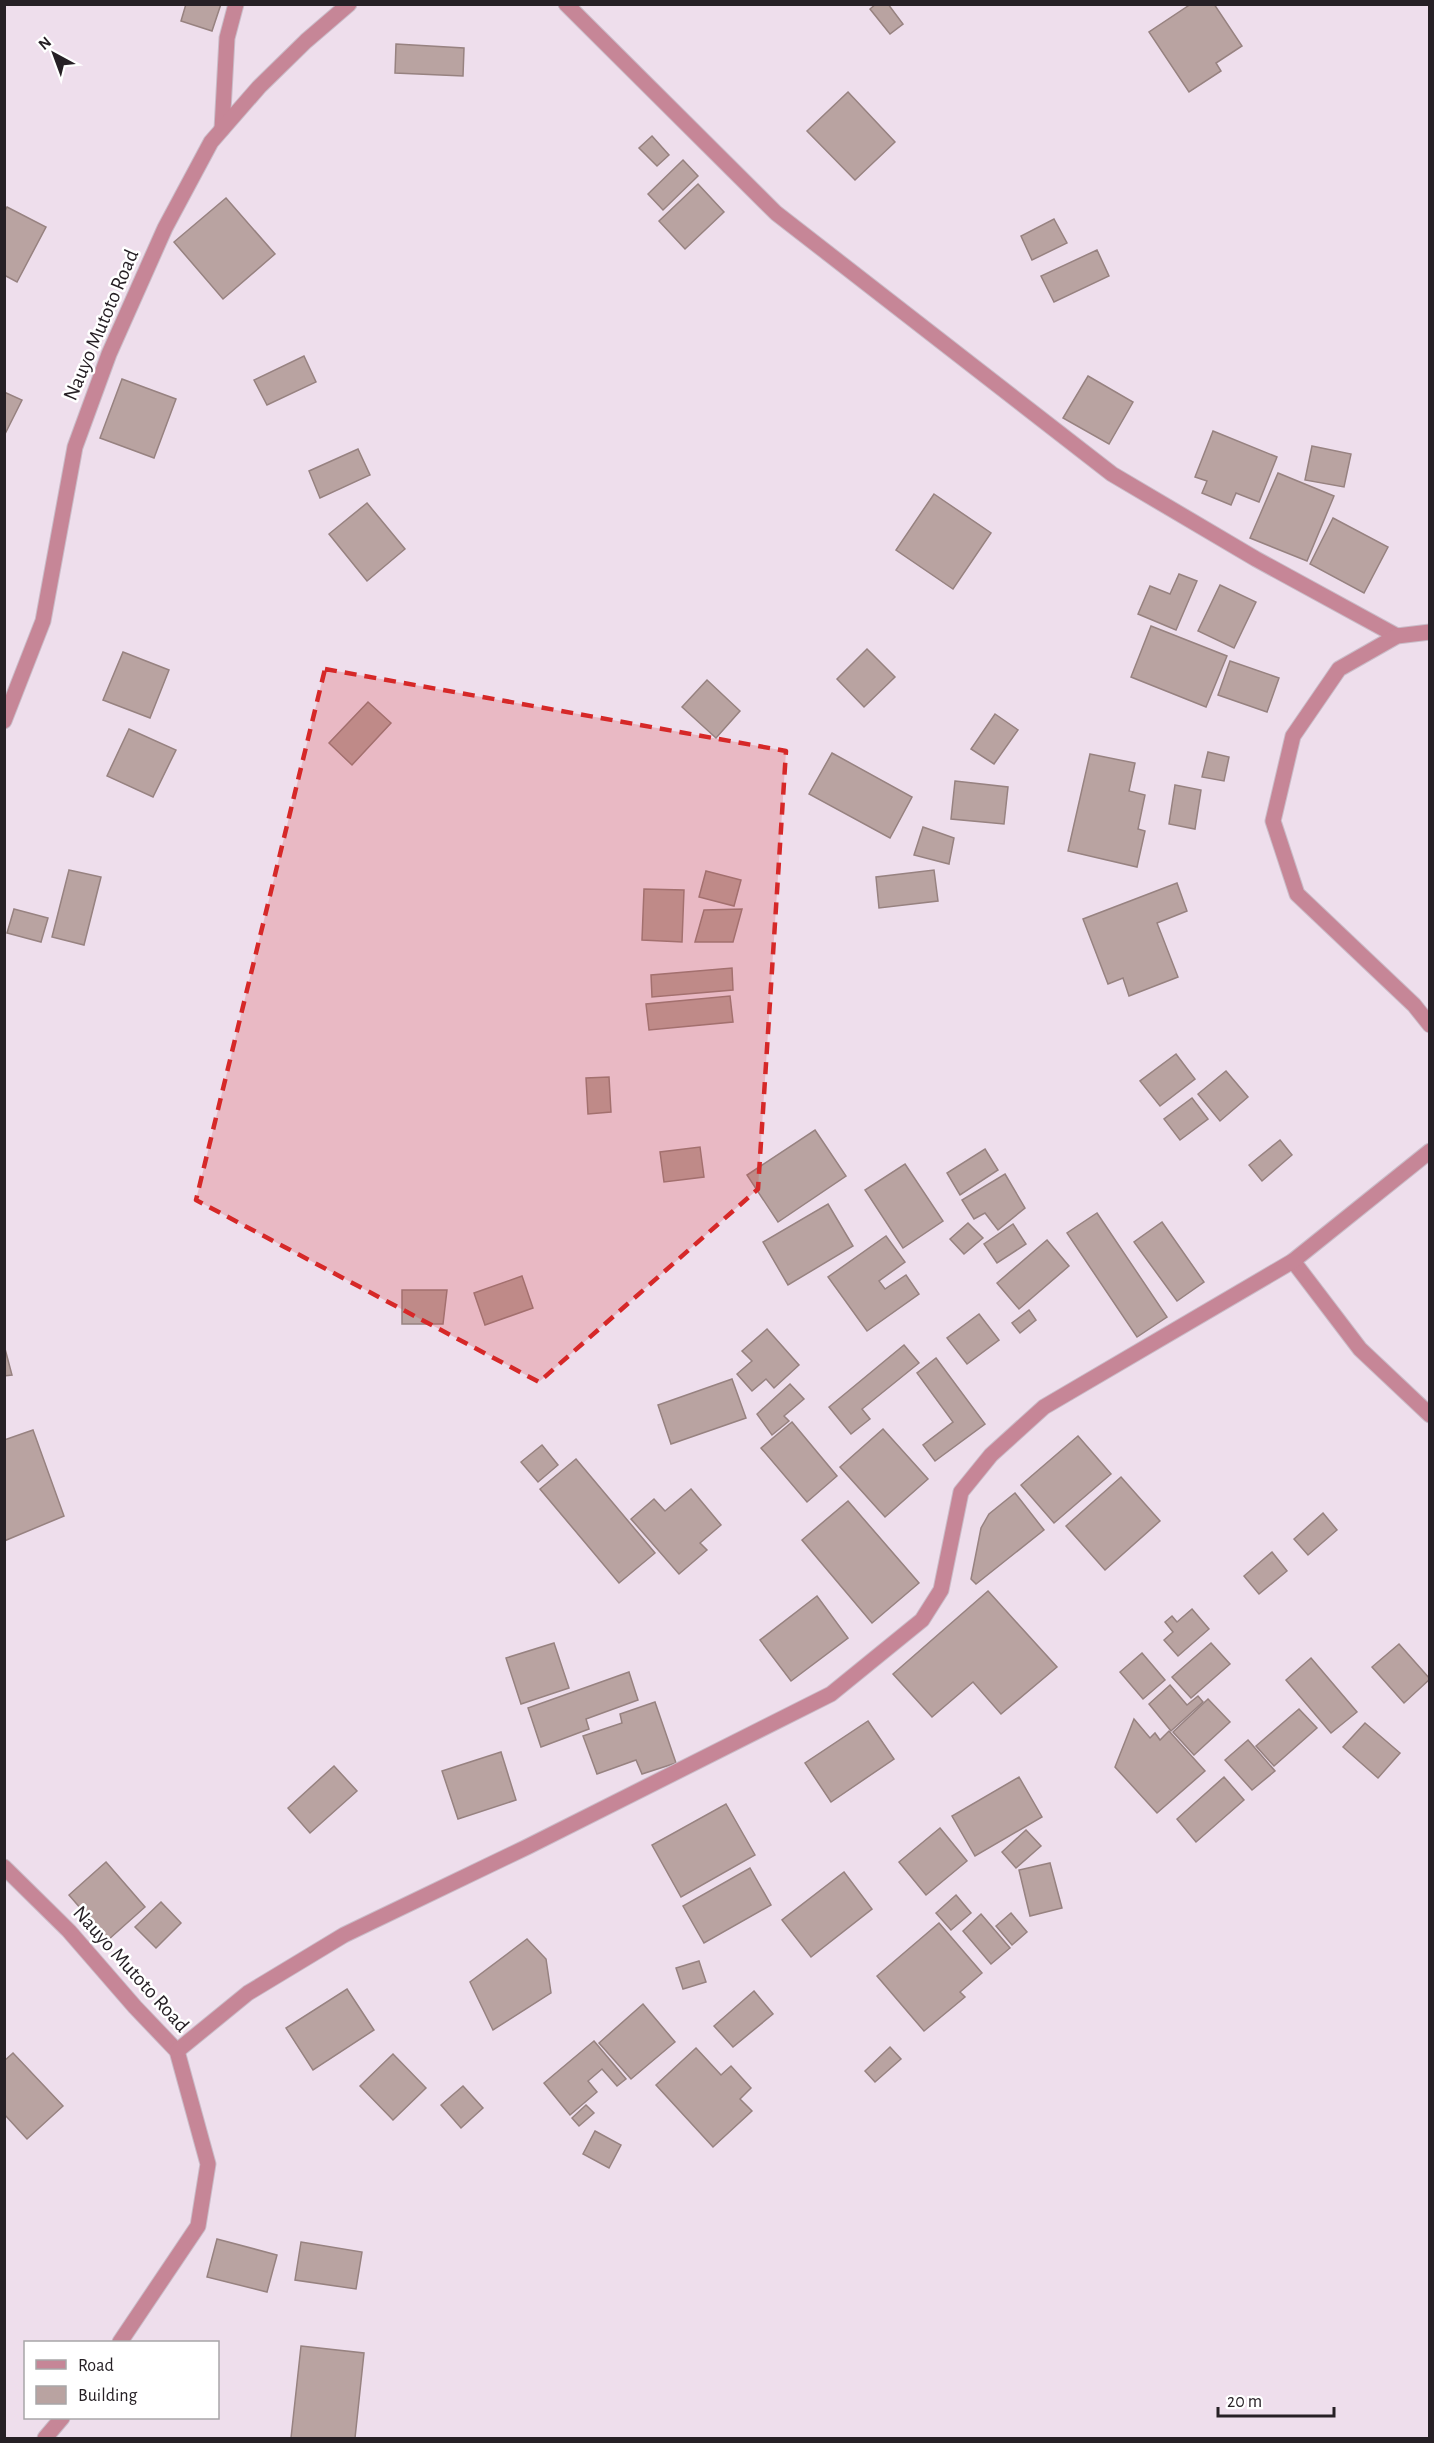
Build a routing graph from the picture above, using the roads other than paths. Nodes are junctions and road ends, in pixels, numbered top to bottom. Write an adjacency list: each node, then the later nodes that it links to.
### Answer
1 (236, 4): 4 (street)
2 (349, 4): 4 (street, Nauyo Mutoto Road)
3 (566, 4): 6 (street)
4 (222, 129): 7 (street, Nauyo Mutoto Road)
5 (1430, 632): 6 (street)
6 (1397, 636): 8 (street)
7 (4, 721)
8 (1430, 1025)
9 (1430, 1151): 10 (street)
10 (1293, 1260): 11 (street); 13 (street)
11 (1430, 1415)
12 (4, 1867): 13 (street, Nauyo Mutoto Road)
13 (177, 2051): 14 (street, Nauyo Mutoto Road)
14 (121, 2341)
15 (61, 2419): 16 (street)
16 (45, 2439)

